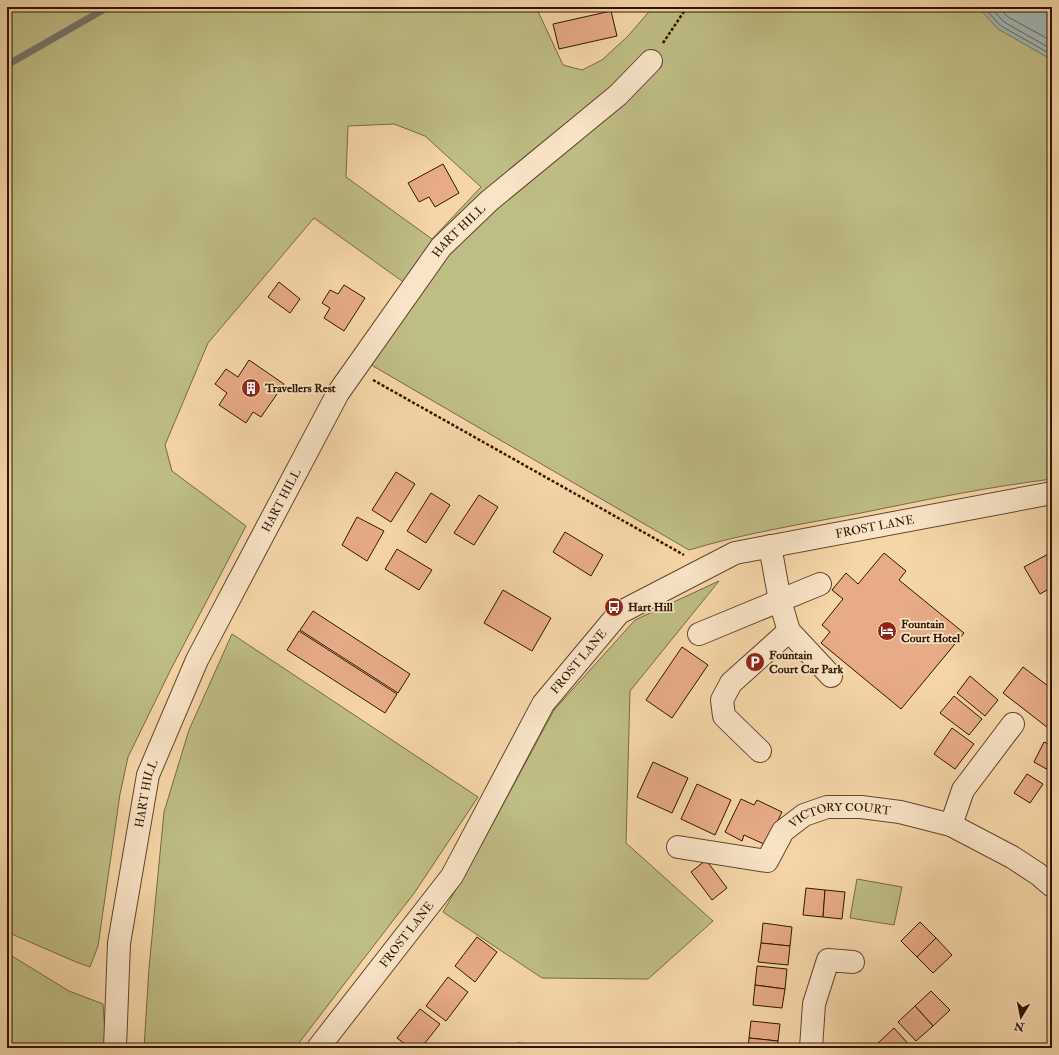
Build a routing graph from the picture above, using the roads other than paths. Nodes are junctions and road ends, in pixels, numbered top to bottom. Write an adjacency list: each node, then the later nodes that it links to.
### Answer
1 (651, 61): 15 (street, HART HILL)
2 (1052, 493): 3 (street, FROST LANE)
3 (770, 546): 5 (street); 16 (street, FROST LANE)
4 (820, 584): 5 (street)
5 (780, 601): 6 (street); 7 (street)
6 (789, 631): 8 (street); 10 (street)
7 (699, 634)
8 (831, 676)
9 (1013, 724): 11 (street)
10 (760, 751)
11 (950, 826): 12 (street, VICTORY COURT); 13 (street)
12 (678, 847)
13 (1052, 886)
14 (853, 962): 17 (street)
15 (115, 1048)
16 (318, 1048)
17 (812, 1048)

